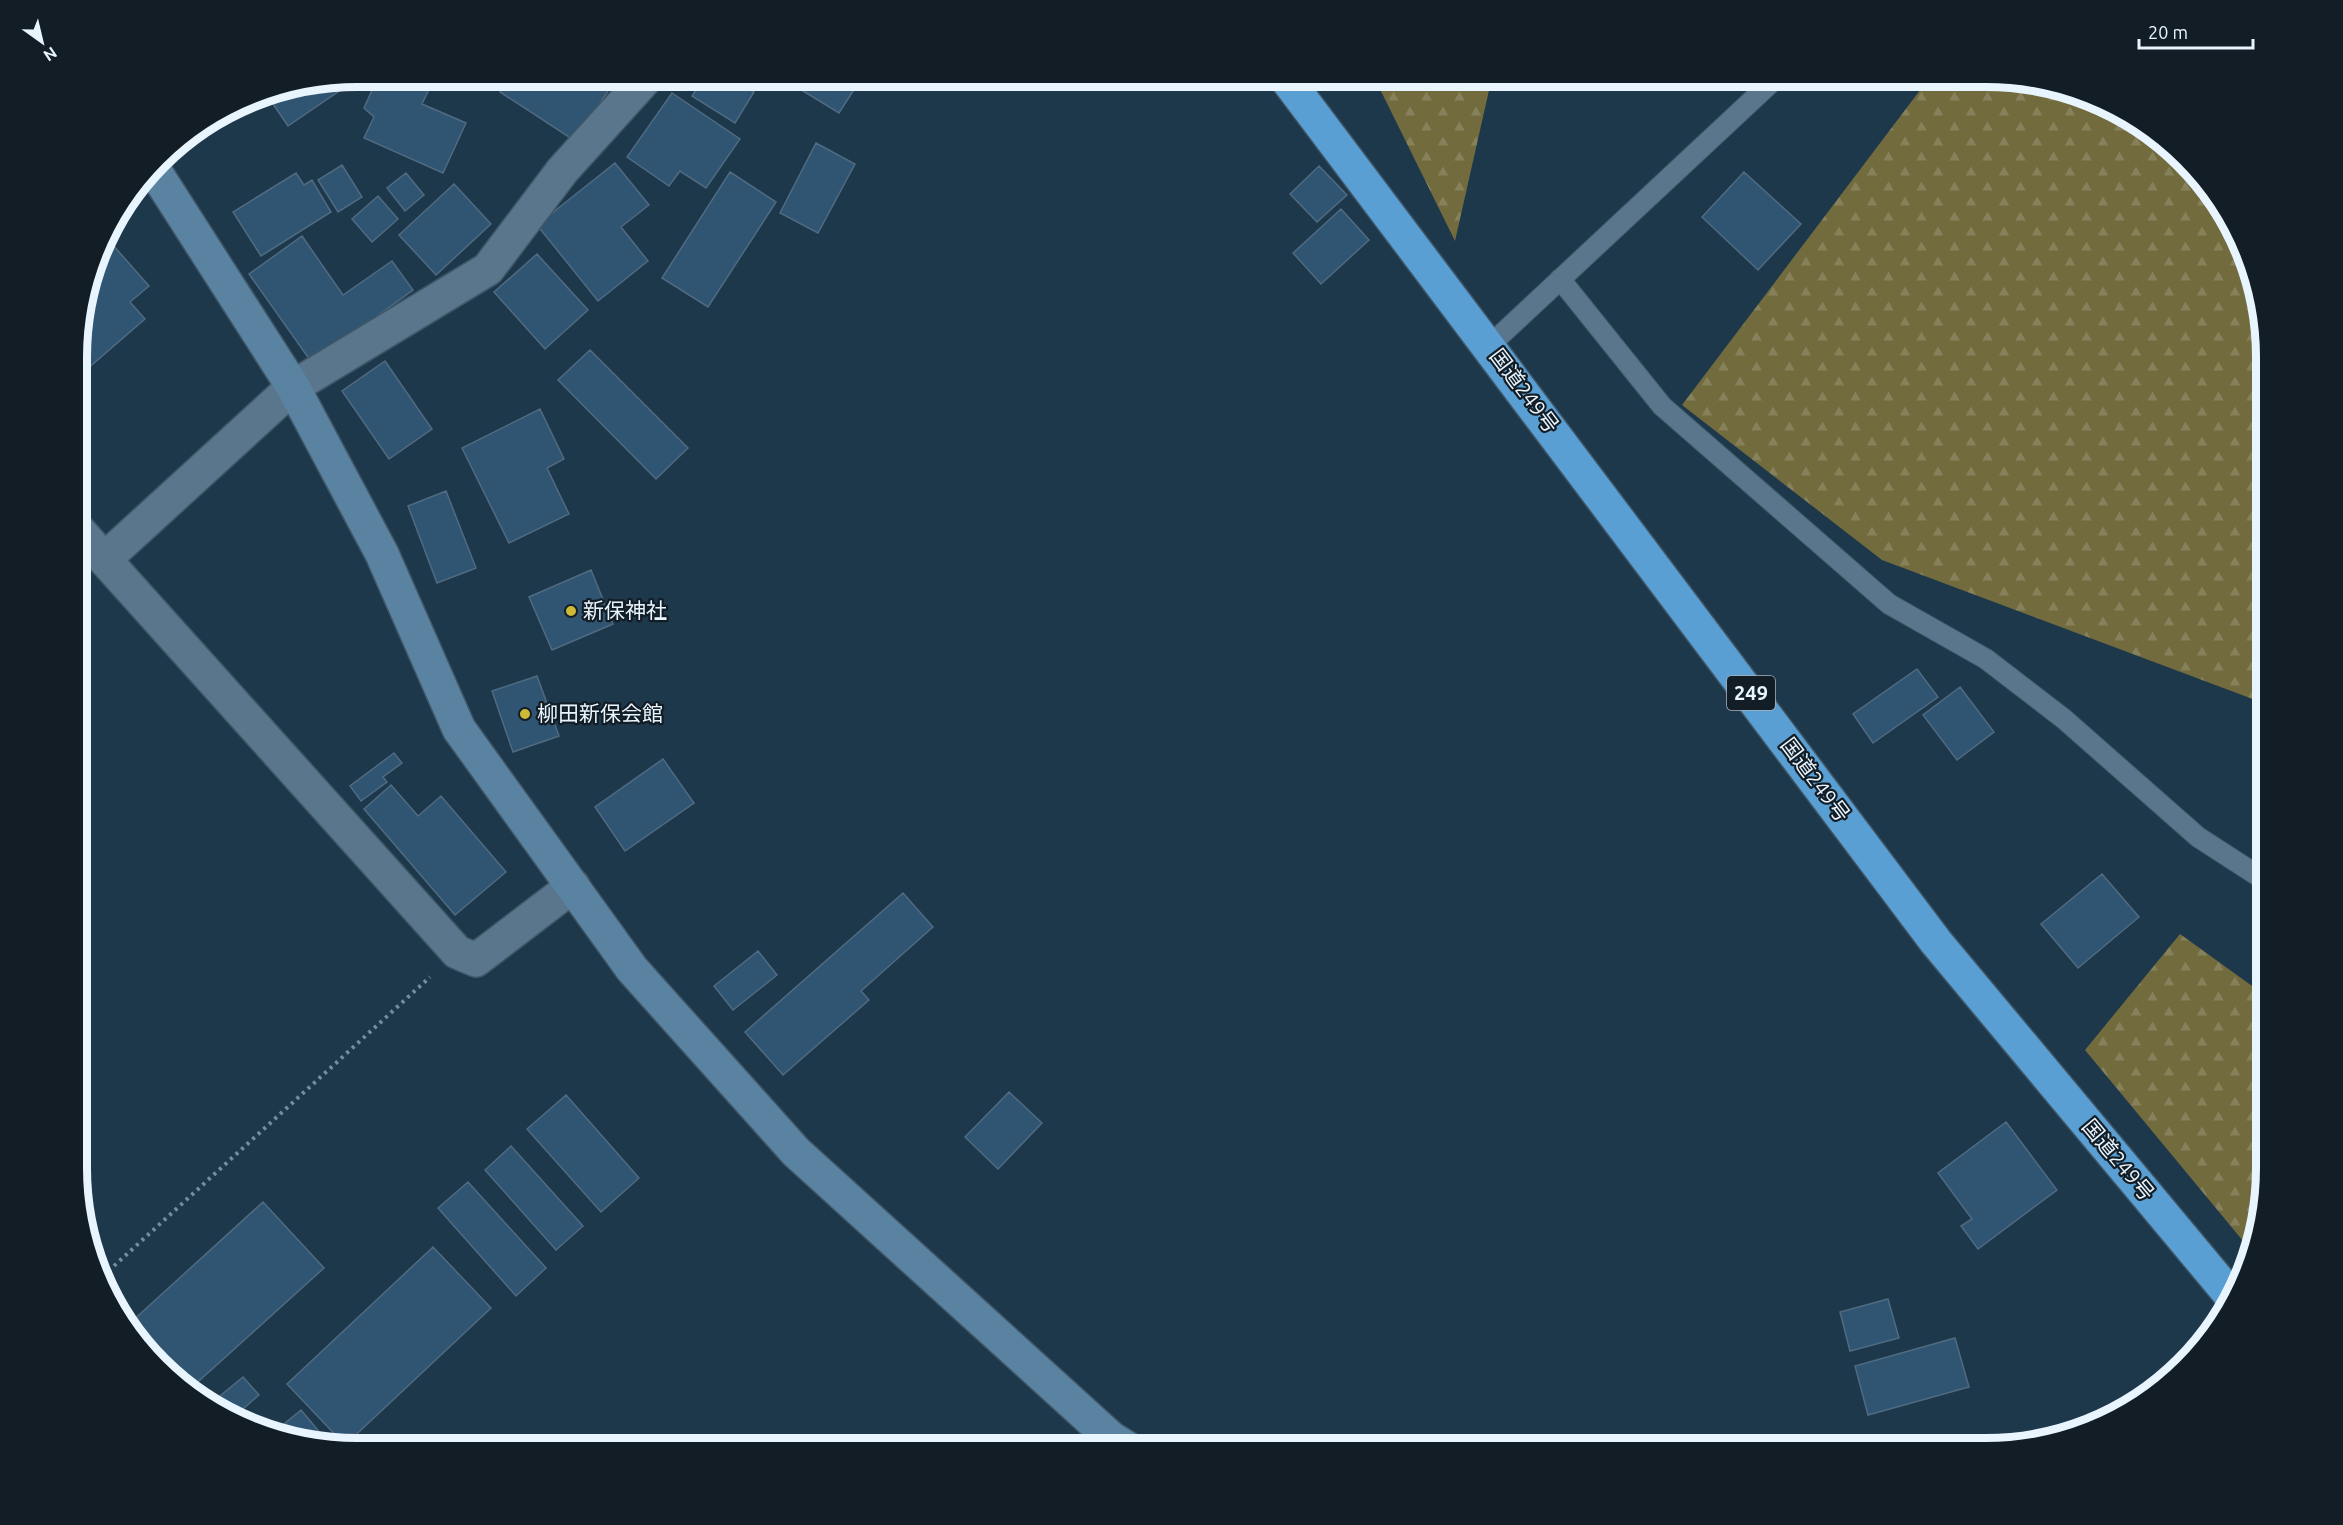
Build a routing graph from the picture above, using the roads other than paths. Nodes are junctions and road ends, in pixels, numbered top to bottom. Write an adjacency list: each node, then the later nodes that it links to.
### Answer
1 (637, 87): 7 (street)
2 (1293, 87): 6 (highway, 国道249号 / 249)
3 (1766, 87): 5 (lane)
4 (157, 175): 7 (street)
5 (1560, 279): 6 (lane); 10 (lane)
6 (1490, 345): 12 (highway, 国道249号 / 249)
7 (293, 387): 9 (street); 11 (street)
8 (87, 539): 9 (street)
9 (106, 558): 11 (street)
10 (2256, 875)
11 (573, 886): 13 (street)
12 (2226, 1290)
13 (1105, 1438)

